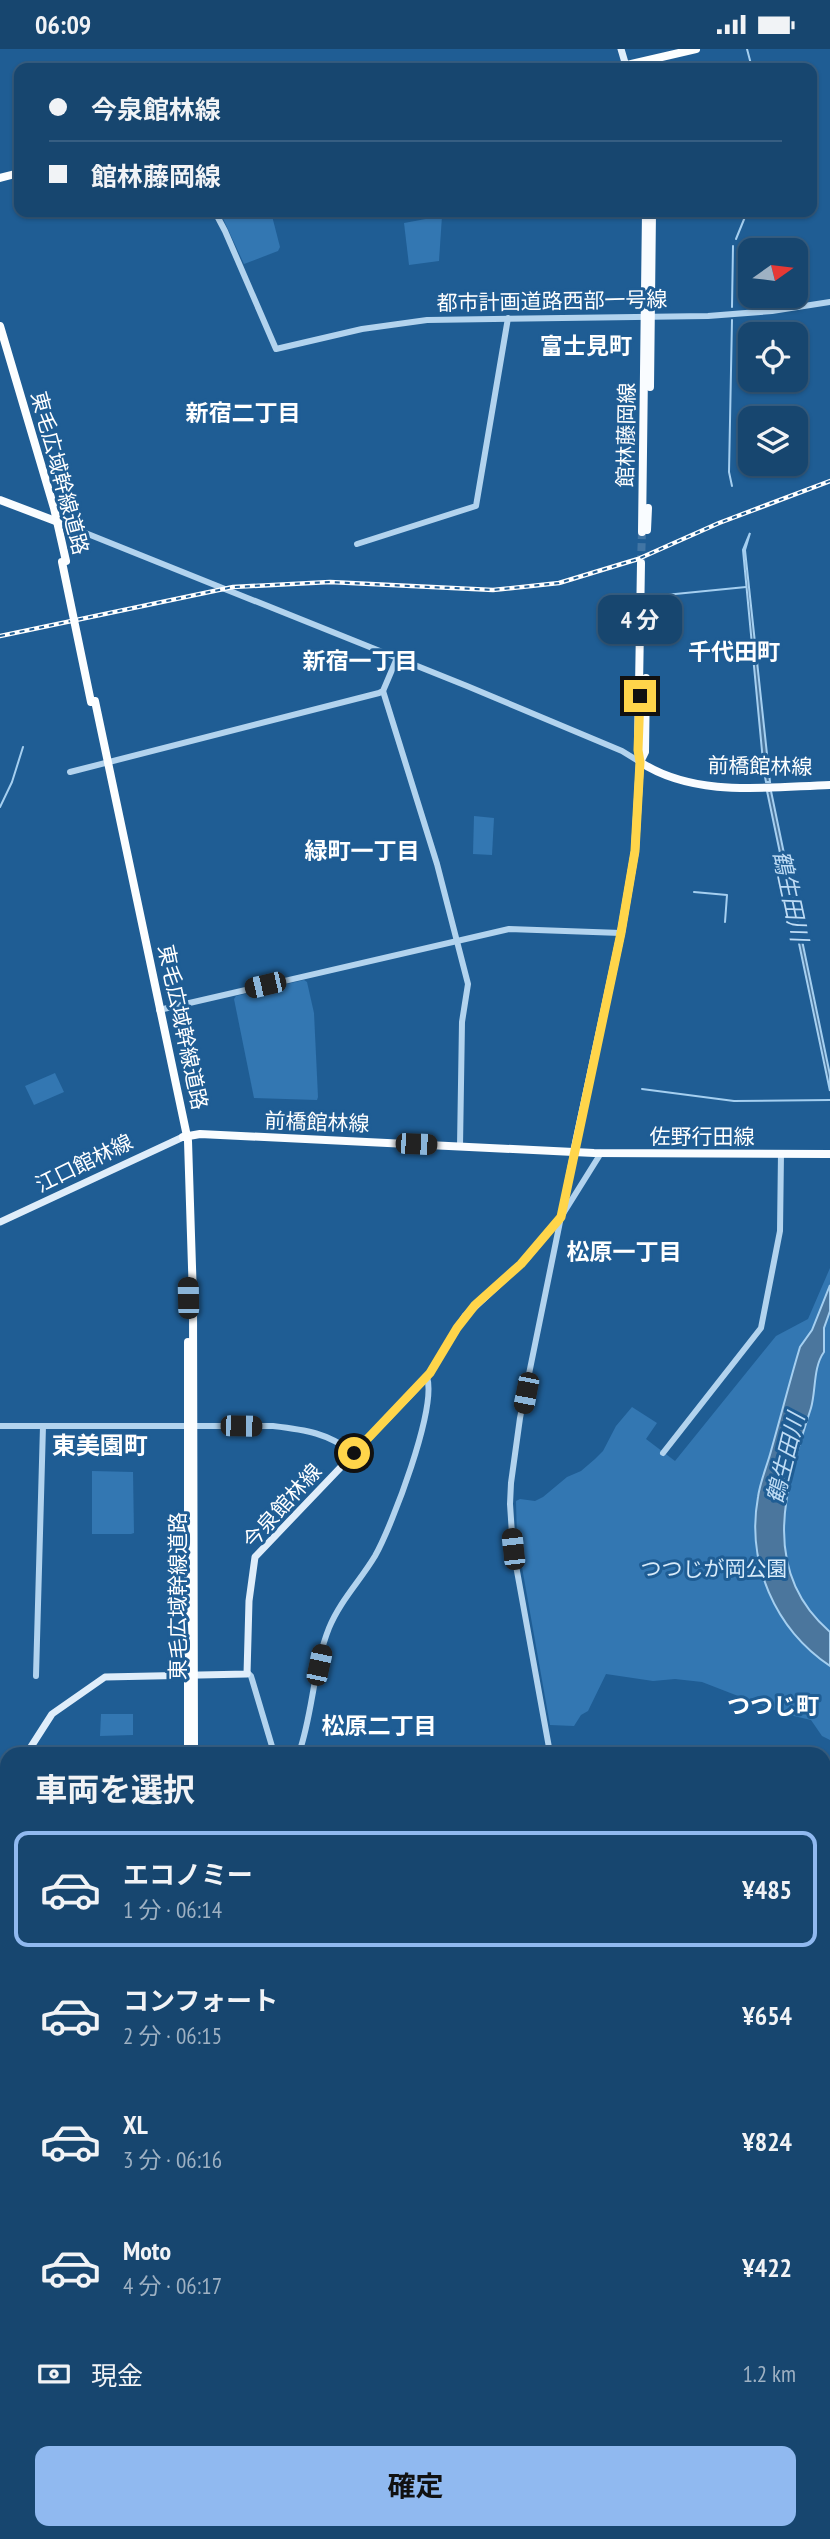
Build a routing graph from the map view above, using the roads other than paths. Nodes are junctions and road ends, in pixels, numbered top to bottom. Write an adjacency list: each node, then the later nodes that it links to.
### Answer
1 (696, 49): 2 (highway)
2 (644, 63)
3 (217, 217): 8 (street, 都市計画道路西部一号線)
4 (646, 217): 7 (main road, 館林藤岡線)
5 (652, 217): 7 (main road, 館林藤岡線)
6 (830, 302): 7 (street, 都市計画道路西部一号線)
7 (648, 317): 8 (street, 都市計画道路西部一号線); 13 (main road, 館林藤岡線)
8 (508, 318): 14 (street)
9 (0, 325): 12 (highway, 東毛広域幹線道路)
10 (0, 340): 12 (highway, 東毛広域幹線道路)
11 (0, 500): 12 (main road)
12 (55, 521): 16 (street); 19 (highway, 東毛広域幹線道路, bridge)
13 (645, 531)
14 (357, 544)
15 (644, 562): 18 (main road)
16 (397, 658): 17 (street); 18 (street)
17 (383, 691): 19 (street); 23 (street)
18 (640, 762): 21 (main road, 前橋館林線); 22 (main road)
19 (106, 763): 20 (street); 24 (highway, 東毛広域幹線道路)
20 (70, 772)
21 (830, 785)
22 (621, 933): 23 (street); 27 (main road)
23 (457, 941): 24 (street); 26 (street)
24 (159, 1010): 25 (highway, 東毛広域幹線道路)
25 (185, 1136): 26 (main road, 前橋館林線); 32 (main road, 江口館林線); 34 (highway, 東毛広域幹線道路)
26 (460, 1146): 27 (main road, 前橋館林線)
27 (574, 1152): 28 (main road, 佐野行田線); 31 (main road, 今泉館林線)
28 (601, 1153): 29 (main road, 佐野行田線); 31 (street)
29 (781, 1153): 30 (main road, 佐野行田線); 38 (street)
30 (830, 1153)
31 (561, 1217): 33 (main road, 今泉館林線); 47 (street)
32 (0, 1222)
33 (426, 1377): 37 (main road, 今泉館林線); 46 (street)
34 (191, 1425): 36 (street); 37 (street); 40 (highway, 東毛広域幹線道路)
35 (0, 1426): 36 (street)
36 (43, 1426): 41 (street)
37 (354, 1453): 39 (main road, 今泉館林線)
38 (663, 1453)
39 (248, 1673): 40 (main road); 45 (street)
40 (191, 1675): 42 (main road); 43 (highway, 東毛広域幹線道路); 44 (highway, 東毛広域幹線道路)
41 (36, 1676)
42 (31, 1747)
43 (188, 1747)
44 (194, 1747)
45 (272, 1747)
46 (300, 1747)
47 (549, 1747)

